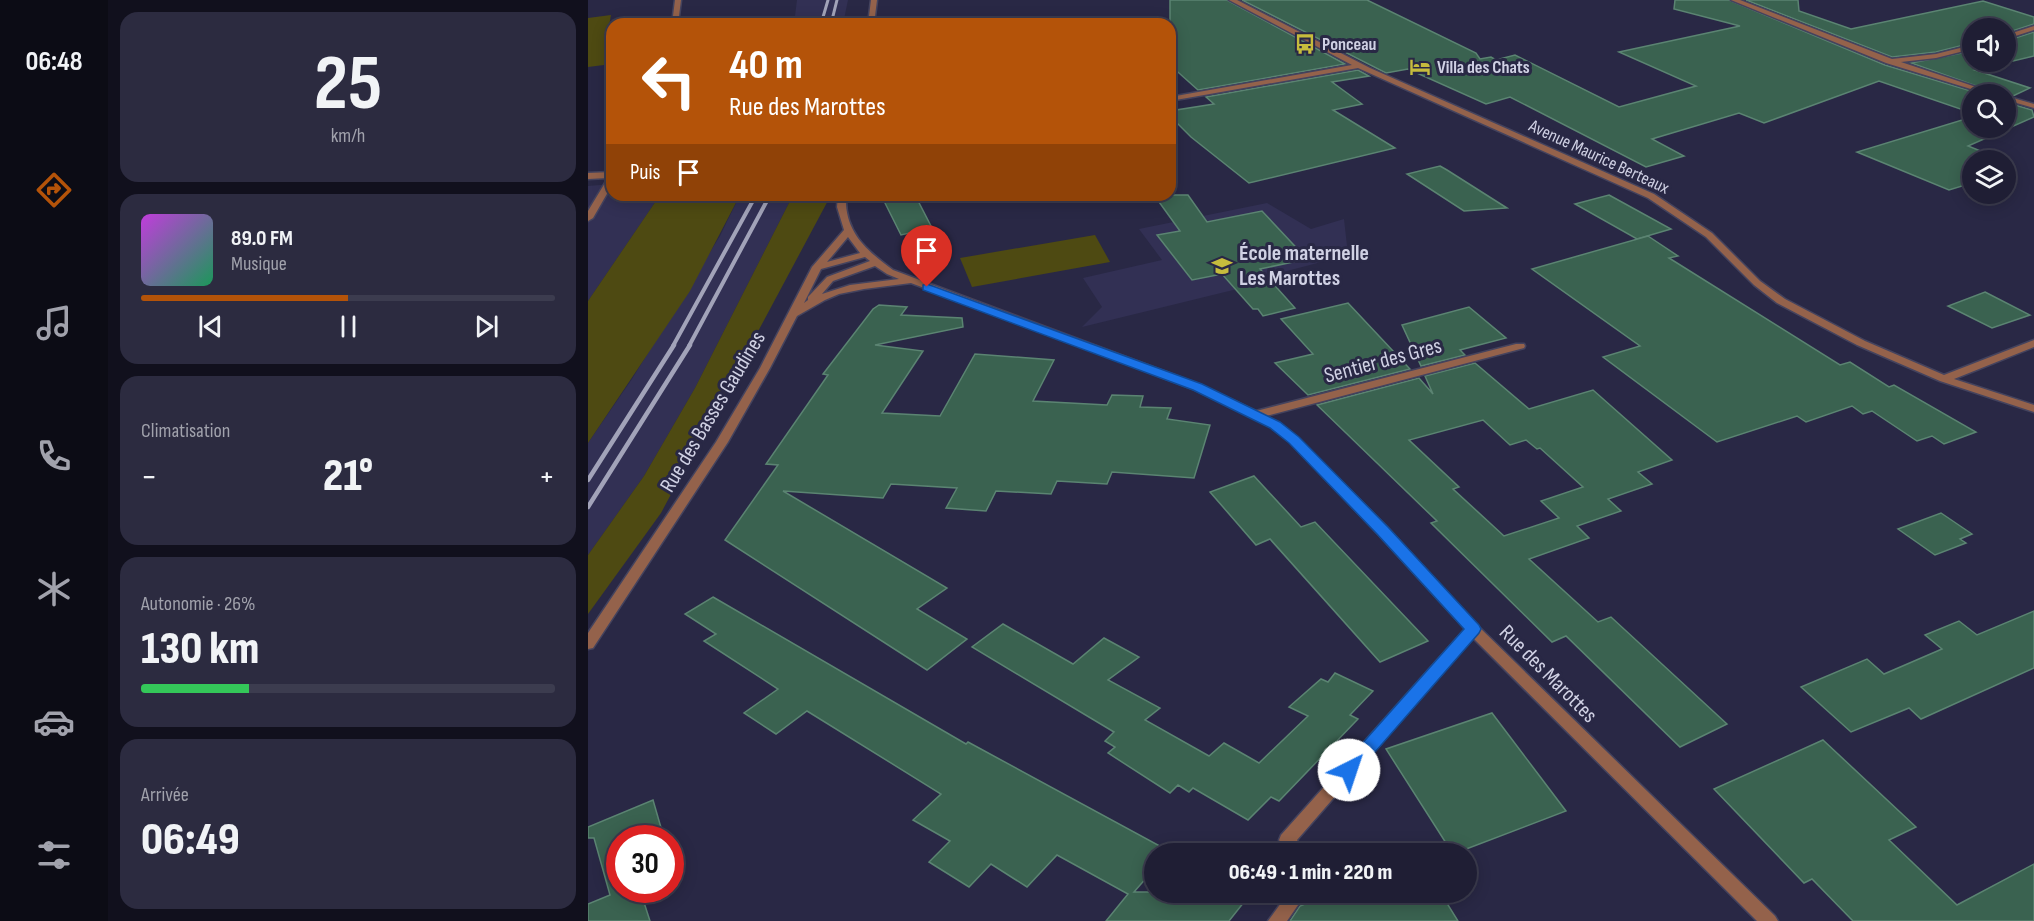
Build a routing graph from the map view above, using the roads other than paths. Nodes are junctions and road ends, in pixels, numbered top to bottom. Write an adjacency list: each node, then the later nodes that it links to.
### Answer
1 (678, 0): 5 (street)
2 (874, 0): 6 (street)
3 (1232, 0): 11 (street, Avenue Maurice Berteaux)
4 (1734, 0): 10 (street)
5 (676, 18)
6 (872, 18)
7 (2034, 28): 8 (street)
8 (2016, 34)
9 (1962, 49): 10 (street)
10 (1888, 61): 12 (street)
11 (1360, 66): 13 (street); 30 (street, Avenue Maurice Berteaux)
12 (1962, 85)
13 (1176, 98)
14 (2016, 101): 15 (street)
15 (2034, 106)
16 (588, 176): 17 (street)
17 (606, 176)
18 (606, 186): 20 (street)
19 (842, 201): 21 (street)
20 (588, 218)
21 (848, 231): 22 (street, Rue des Marottes); 24 (street, Rue des Basses Gaudines)
22 (866, 254): 23 (street, Rue des Marottes); 24 (street)
23 (876, 262): 25 (street, Rue des Marottes); 26 (street)
24 (817, 267): 27 (street, Rue des Basses Gaudines)
25 (909, 281): 26 (street, Rue des Marottes); 32 (street, Rue des Marottes)
26 (812, 300): 27 (street, Rue des Marottes)
27 (795, 314): 34 (street, Rue des Basses Gaudines)
28 (2034, 343): 30 (street)
29 (1520, 346): 32 (street, Sentier des Gres)
30 (1944, 379): 31 (street, Avenue Maurice Berteaux)
31 (2034, 410)
32 (1256, 415): 33 (street, Rue des Marottes)
33 (1473, 629): 35 (street); 38 (street, Rue des Marottes)
34 (588, 644)
35 (1289, 843)
36 (1291, 903): 37 (street)
37 (1277, 921)
38 (1768, 921)

